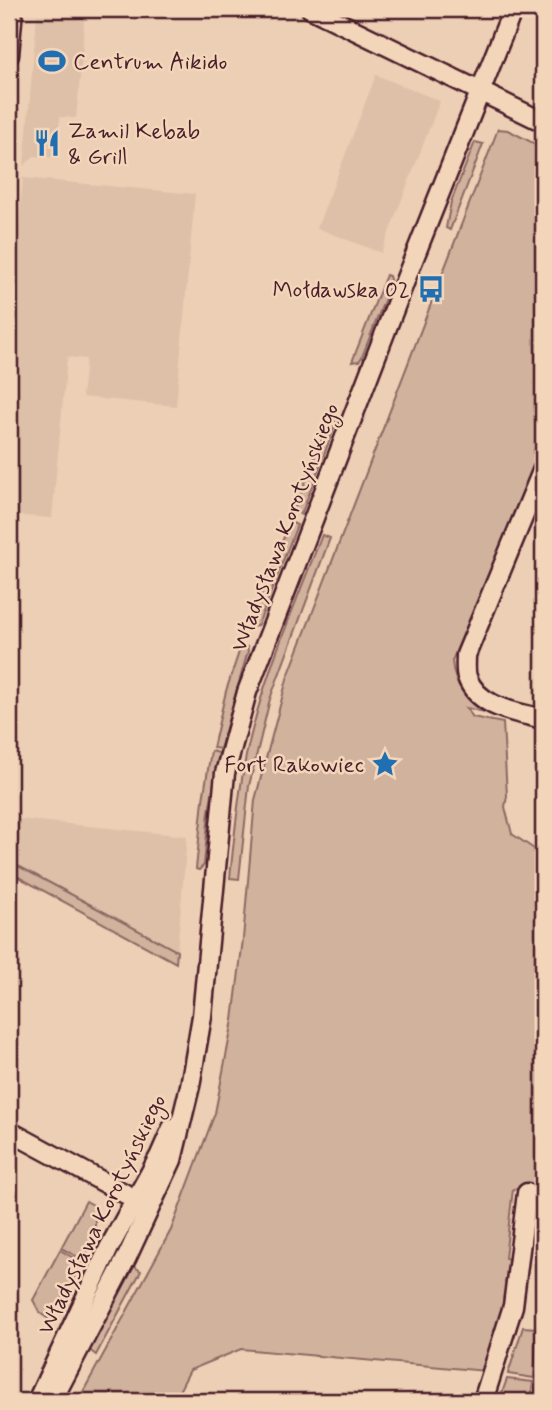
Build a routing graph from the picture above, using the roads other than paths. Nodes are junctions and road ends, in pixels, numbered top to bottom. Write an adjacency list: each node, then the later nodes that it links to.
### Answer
1 (13, 9): 4 (street)
2 (311, 9): 5 (street)
3 (513, 9): 5 (street, Władysława Korotyńskiego)
4 (9, 55)
5 (481, 91): 6 (street); 11 (street, Władysława Korotyńskiego)
6 (543, 122)
7 (543, 469): 8 (street)
8 (543, 719)
9 (9, 1130): 11 (street)
10 (527, 1193): 14 (street)
11 (143, 1203): 12 (street, Władysława Korotyńskiego); 13 (street, Władysława Korotyńskiego)
12 (37, 1401)
13 (52, 1401)
14 (483, 1401)

